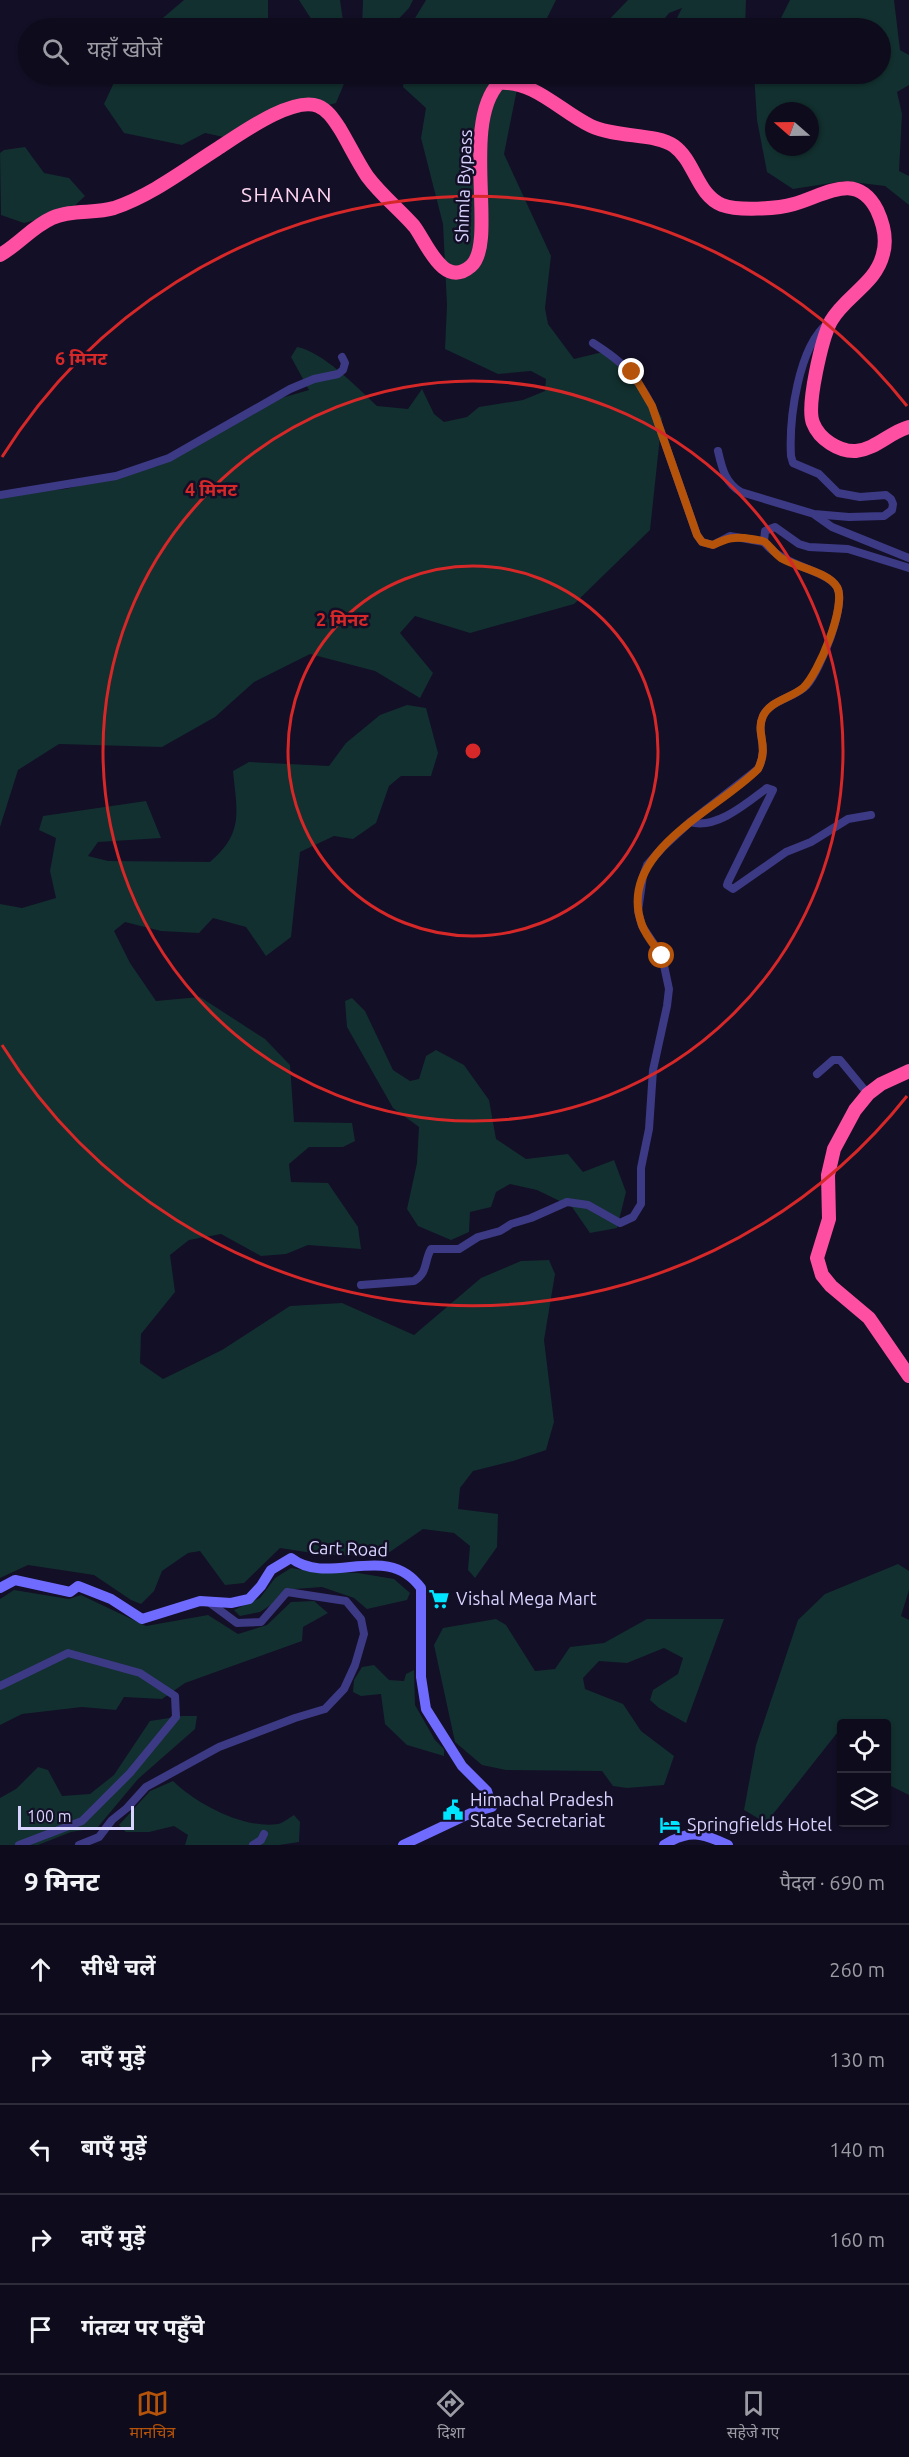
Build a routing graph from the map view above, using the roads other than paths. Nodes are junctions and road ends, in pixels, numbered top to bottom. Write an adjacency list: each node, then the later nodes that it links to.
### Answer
1 (498, 84): 3 (highway, Shimla Bypass)
2 (519, 84): 4 (highway, Shimla Bypass)
3 (0, 255)
4 (832, 321): 7 (highway, Shimla Bypass); 10 (street)
5 (593, 343): 11 (street)
6 (342, 357): 9 (street)
7 (909, 427)
8 (718, 451): 10 (street)
9 (0, 495)
10 (814, 514): 12 (street)
11 (764, 542): 13 (street); 15 (street)
12 (909, 558)
13 (909, 568)
14 (871, 814): 15 (street)
15 (690, 822): 19 (street)
16 (909, 1071): 18 (highway)
17 (817, 1074): 18 (street)
18 (868, 1094): 20 (highway)
19 (361, 1285)
20 (909, 1376)
21 (0, 1588): 22 (main road, Cart Road)
22 (208, 1601): 26 (street); 28 (main road, Cart Road)
23 (0, 1686): 25 (street)
24 (264, 1834): 27 (street)
25 (19, 1845)
26 (79, 1845)
27 (252, 1845)
28 (403, 1845)
29 (664, 1845): 30 (main road)
30 (728, 1845)

